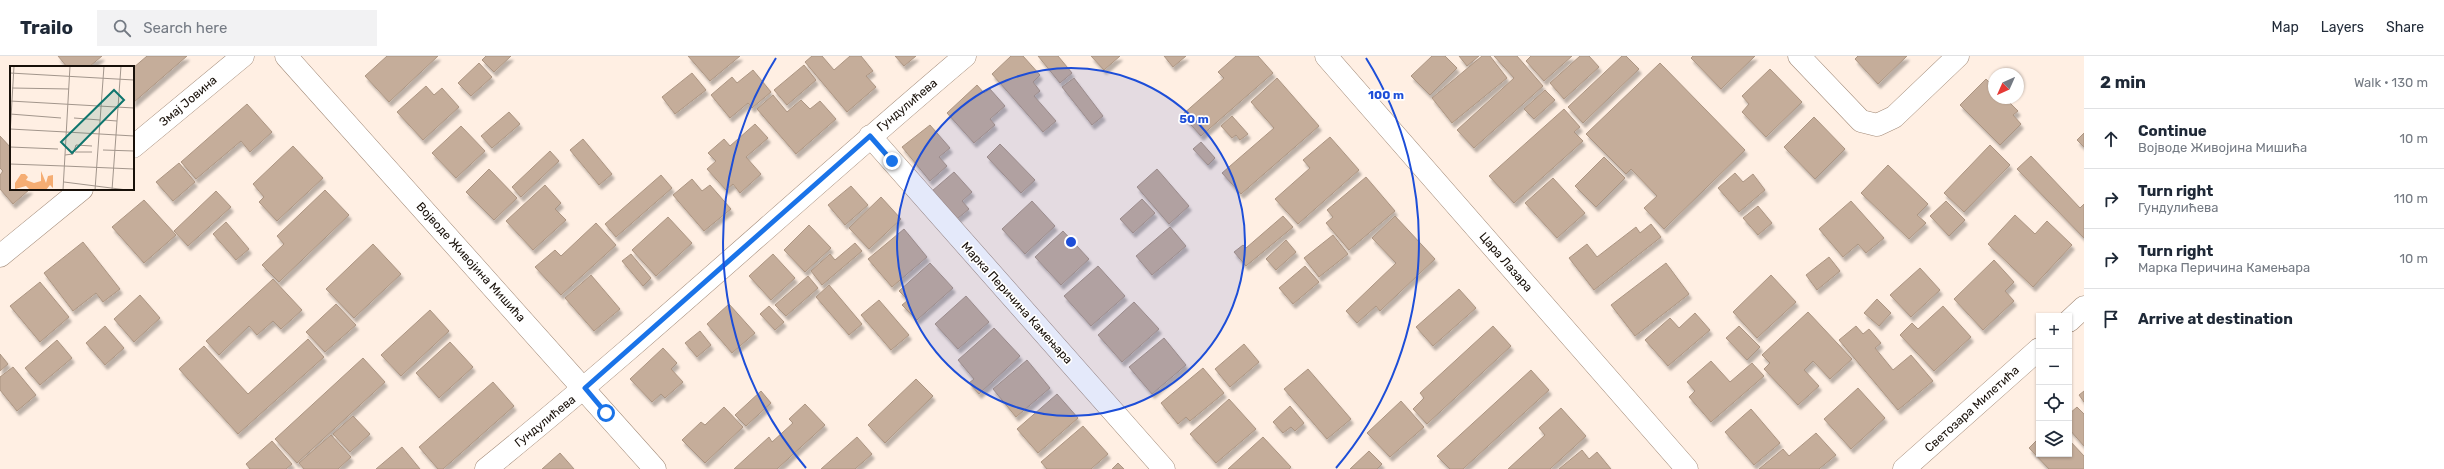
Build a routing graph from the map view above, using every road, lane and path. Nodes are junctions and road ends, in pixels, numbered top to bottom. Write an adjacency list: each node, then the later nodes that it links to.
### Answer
1 (242, 56): 8 (street, Змај Јовина)
2 (286, 56): 14 (street, Војводе Живојина Мишића)
3 (965, 56): 7 (street, Гундулићева)
4 (1326, 56): 18 (street, Цара Лазара)
5 (1799, 56): 6 (street)
6 (1958, 56)
7 (870, 136): 14 (street, Гундулићева); 17 (street, Марка Перичина Камењара)
8 (134, 145)
9 (81, 190): 10 (street)
10 (0, 256)
11 (2084, 307): 12 (street)
12 (2072, 318)
13 (2036, 352): 19 (street, Светозара Милетића)
14 (585, 388): 15 (street, Гундулићева); 16 (street, Војводе Живојина Мишића)
15 (486, 469)
16 (655, 469)
17 (1164, 469)
18 (1686, 469)
19 (1904, 469)

